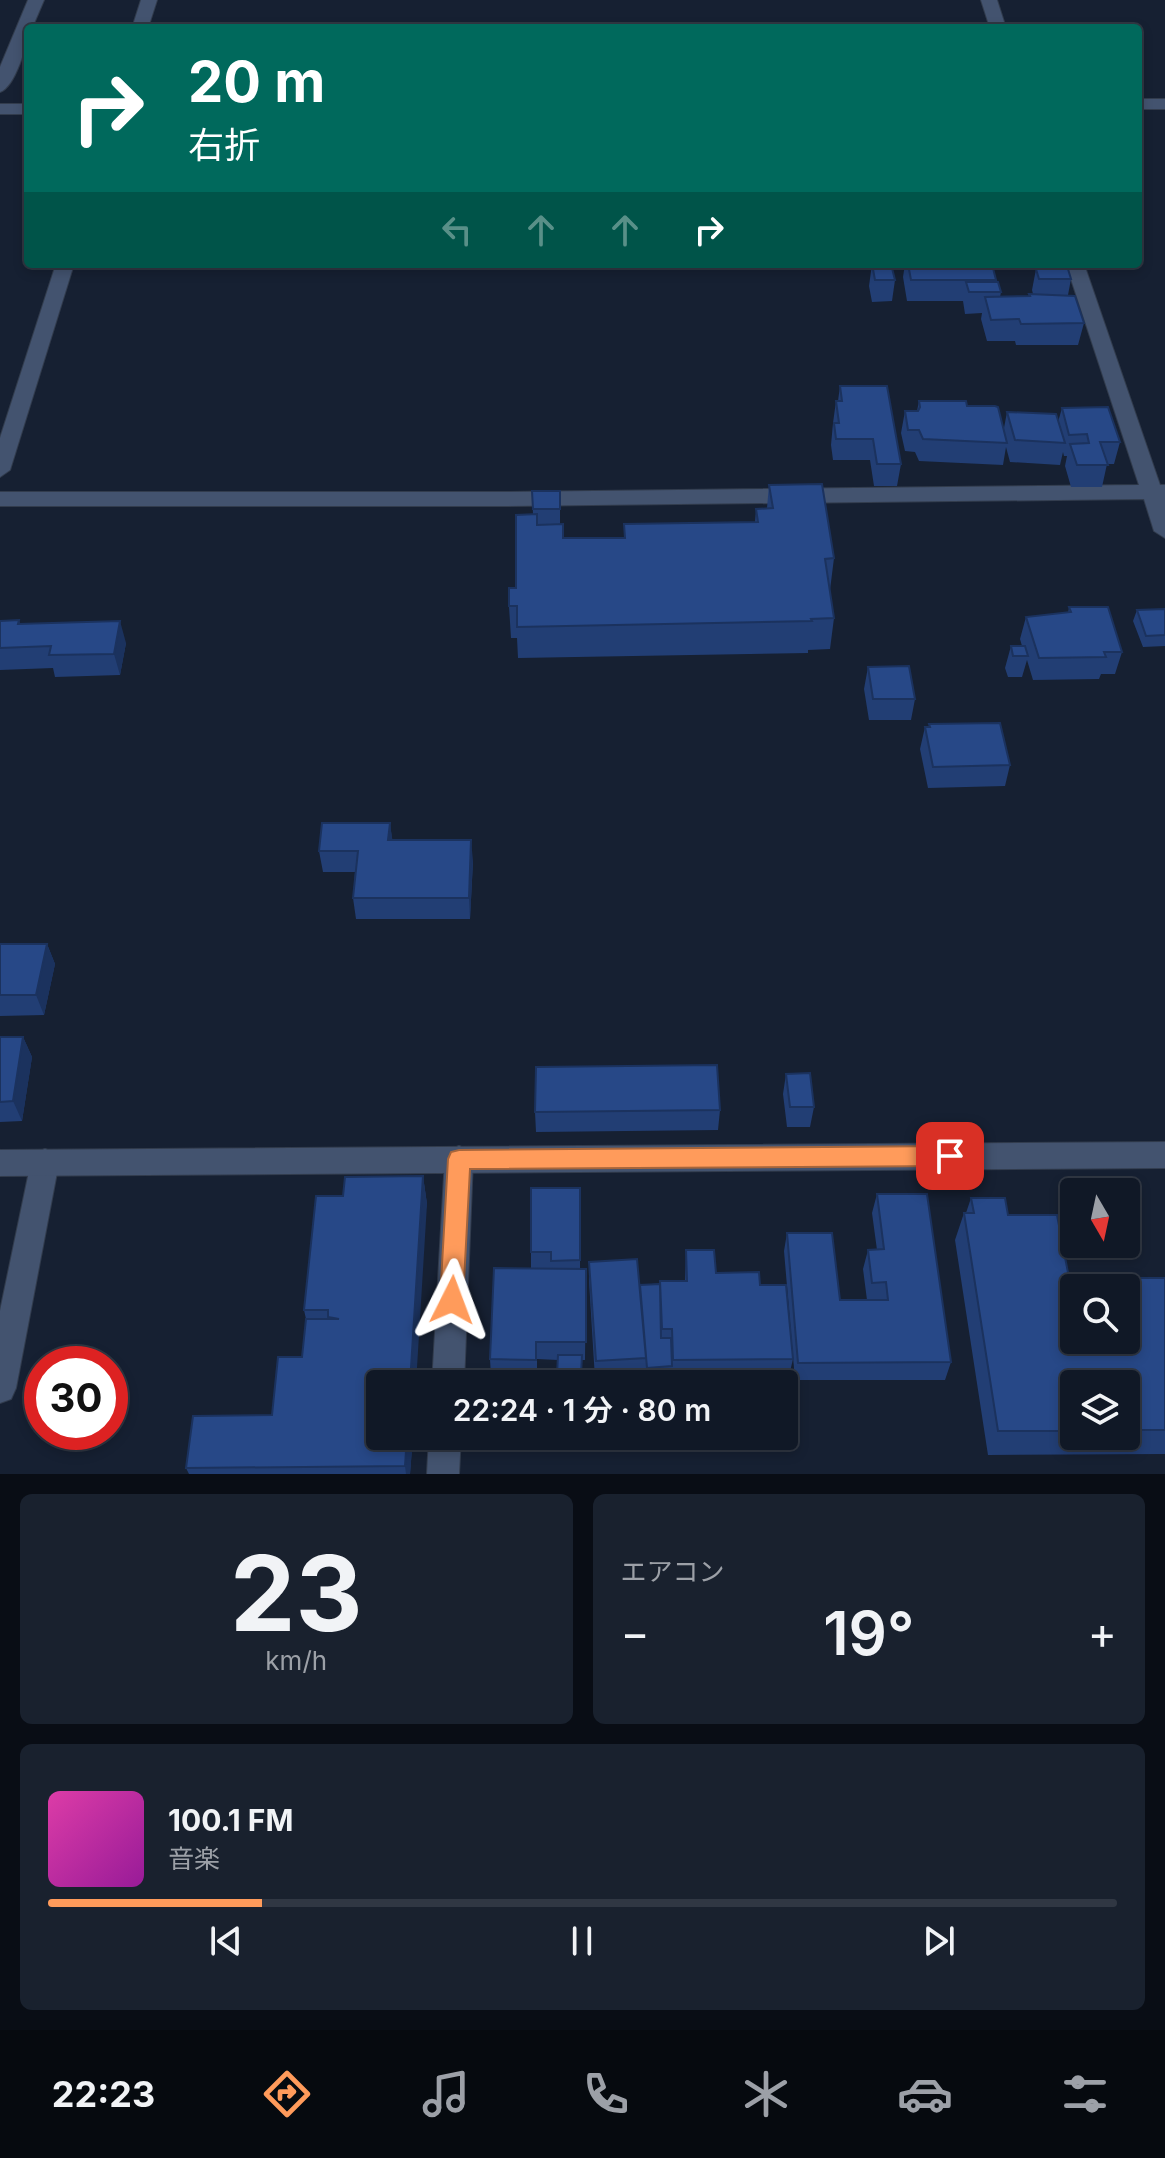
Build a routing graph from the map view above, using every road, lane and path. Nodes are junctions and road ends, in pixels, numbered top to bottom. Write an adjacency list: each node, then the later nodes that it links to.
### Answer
1 (36, 0): 4 (street)
2 (149, 0): 5 (street)
3 (989, 0): 6 (street)
4 (26, 24)
5 (141, 24)
6 (997, 24)
7 (24, 29): 8 (street)
8 (0, 87)
9 (1142, 104): 10 (street)
10 (1165, 104)
11 (0, 109): 12 (street)
12 (24, 109)
13 (64, 268): 15 (street)
14 (1076, 268): 16 (street)
15 (0, 470)
16 (1158, 492): 17 (street); 18 (street)
17 (0, 499)
18 (1165, 531)
19 (1165, 1155): 20 (street)
20 (459, 1159): 21 (street); 23 (street)
21 (45, 1162): 22 (street); 24 (street)
22 (0, 1163)
23 (449, 1370)
24 (0, 1388)
25 (444, 1450): 26 (street)
26 (443, 1474)

